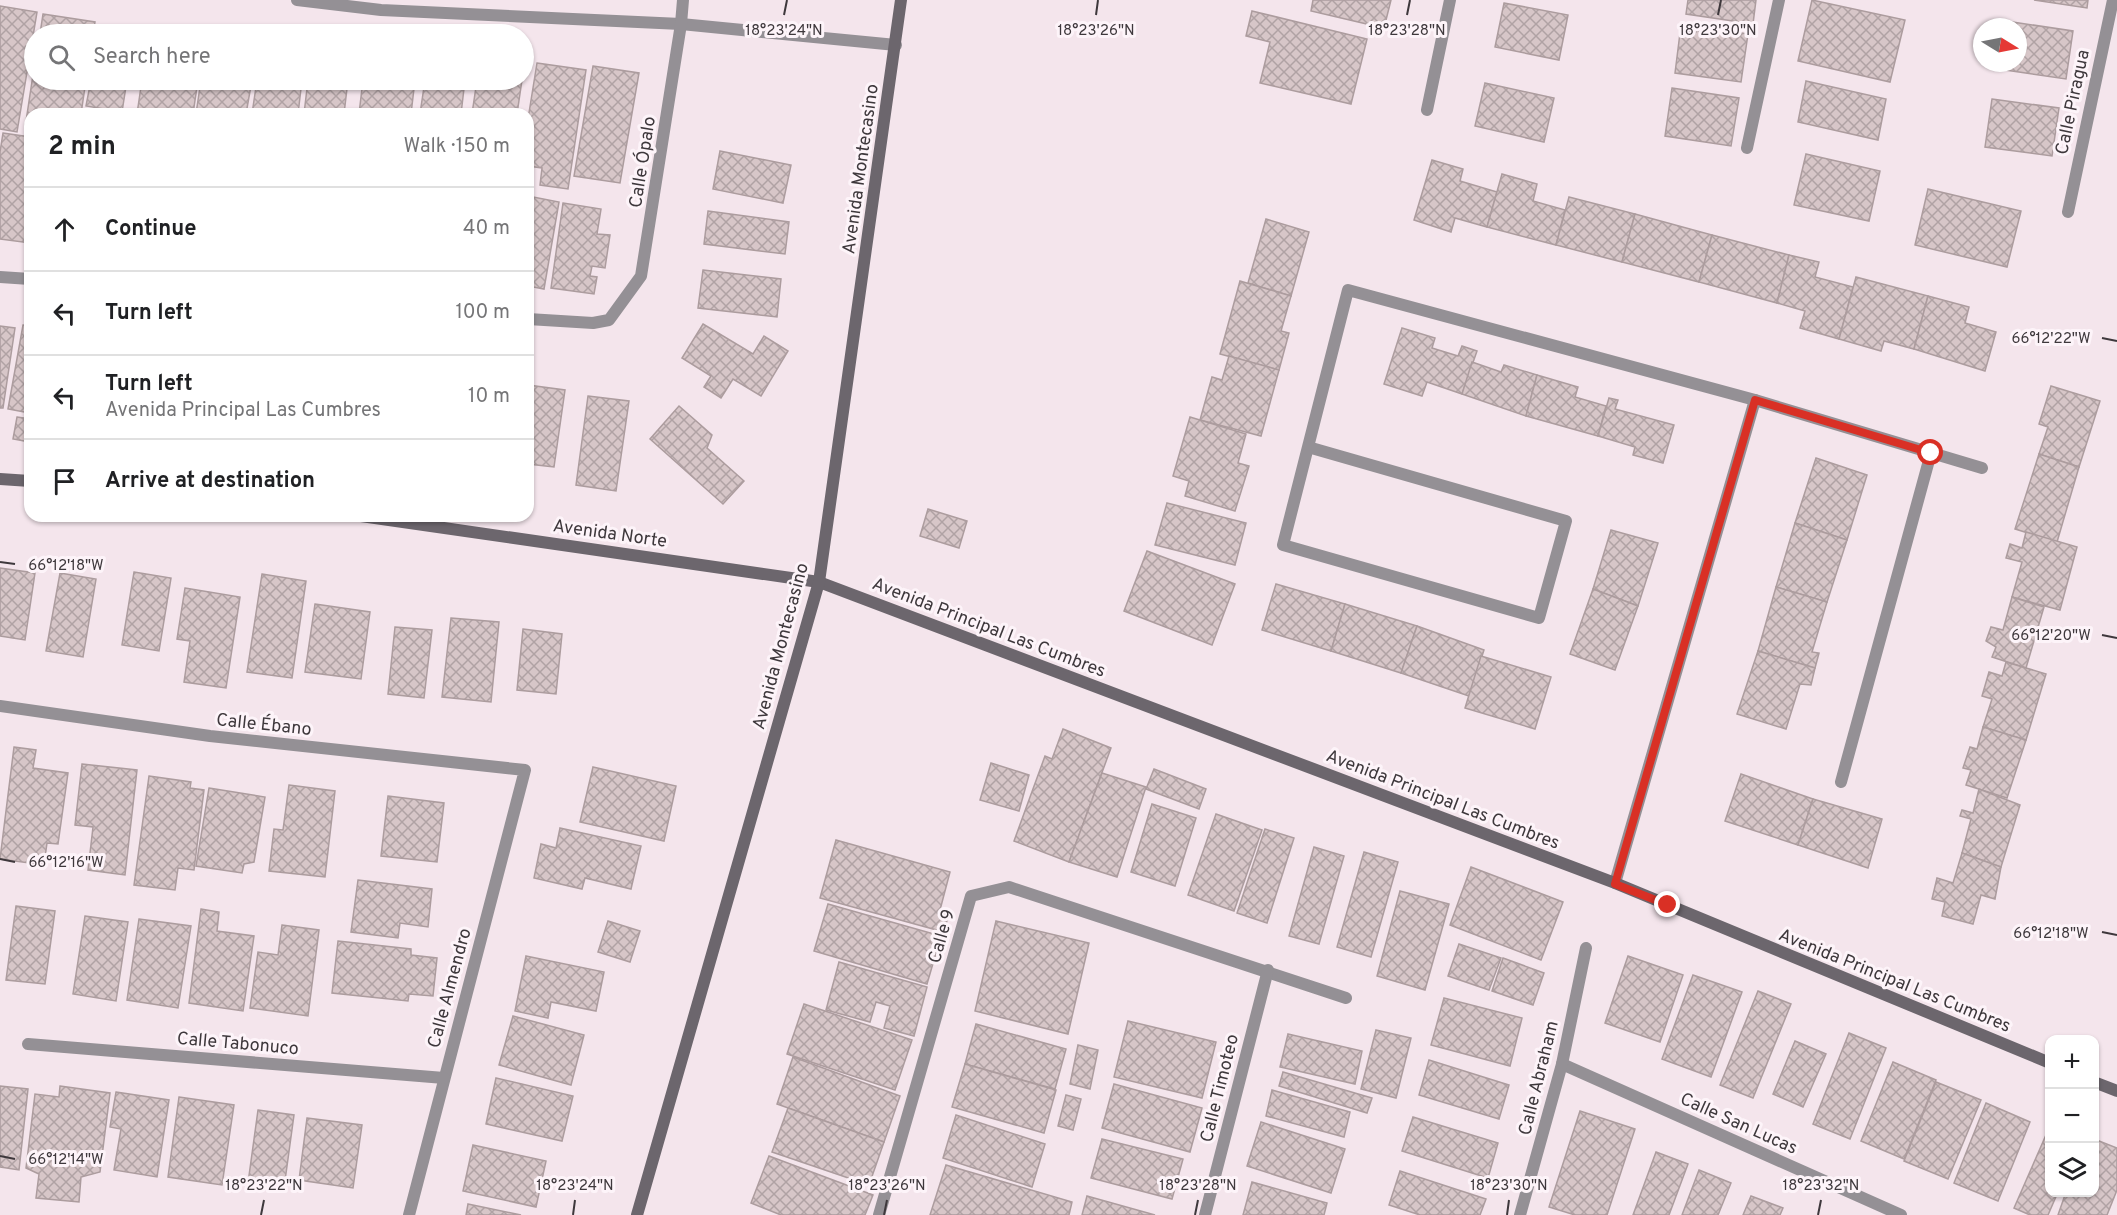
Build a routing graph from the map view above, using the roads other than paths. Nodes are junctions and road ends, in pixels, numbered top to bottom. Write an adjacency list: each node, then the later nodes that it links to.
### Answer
1 (297, 0): 7 (street)
2 (683, 0): 7 (street, Calle Ópalo)
3 (901, 0): 8 (street, Avenida Montecasino)
4 (1450, 0): 9 (street)
5 (1779, 0): 10 (street)
6 (2112, 0): 11 (street, Calle Piragua)
7 (681, 24): 8 (street); 14 (street, Calle Ópalo)
8 (896, 45): 22 (street, Avenida Montecasino)
9 (1426, 110)
10 (1747, 148)
11 (2068, 212)
12 (0, 276): 13 (street)
13 (24, 278)
14 (534, 319)
15 (1755, 400): 16 (street); 17 (street); 26 (street)
16 (1308, 447): 16 (street)
17 (1931, 453): 18 (street); 25 (street)
18 (1982, 468)
19 (0, 479): 20 (street)
20 (24, 481)
21 (403, 522): 22 (street, Avenida Norte)
22 (819, 582): 26 (street, Avenida Principal Las Cumbres); 37 (street, Avenida Montecasino)
23 (0, 706): 24 (street, Calle Ébano)
24 (525, 770): 33 (street, Calle Almendro)
25 (1841, 782)
26 (1615, 884): 31 (street, Avenida Principal Las Cumbres)
27 (1586, 948): 32 (street, Calle Abraham)
28 (1268, 970): 29 (street); 38 (street, Calle 9); 39 (street, Calle Timoteo)
29 (1346, 998)
30 (28, 1044): 33 (street, Calle Tabonuco)
31 (2045, 1061)
32 (1562, 1064): 40 (street, Calle Abraham); 41 (street, Calle San Lucas)
33 (444, 1078): 36 (street, Calle Almendro)
34 (2099, 1084): 35 (street)
35 (2117, 1091)
36 (409, 1215)
37 (637, 1215)
38 (879, 1215)
39 (1205, 1215)
40 (1520, 1215)
41 (1900, 1215)

